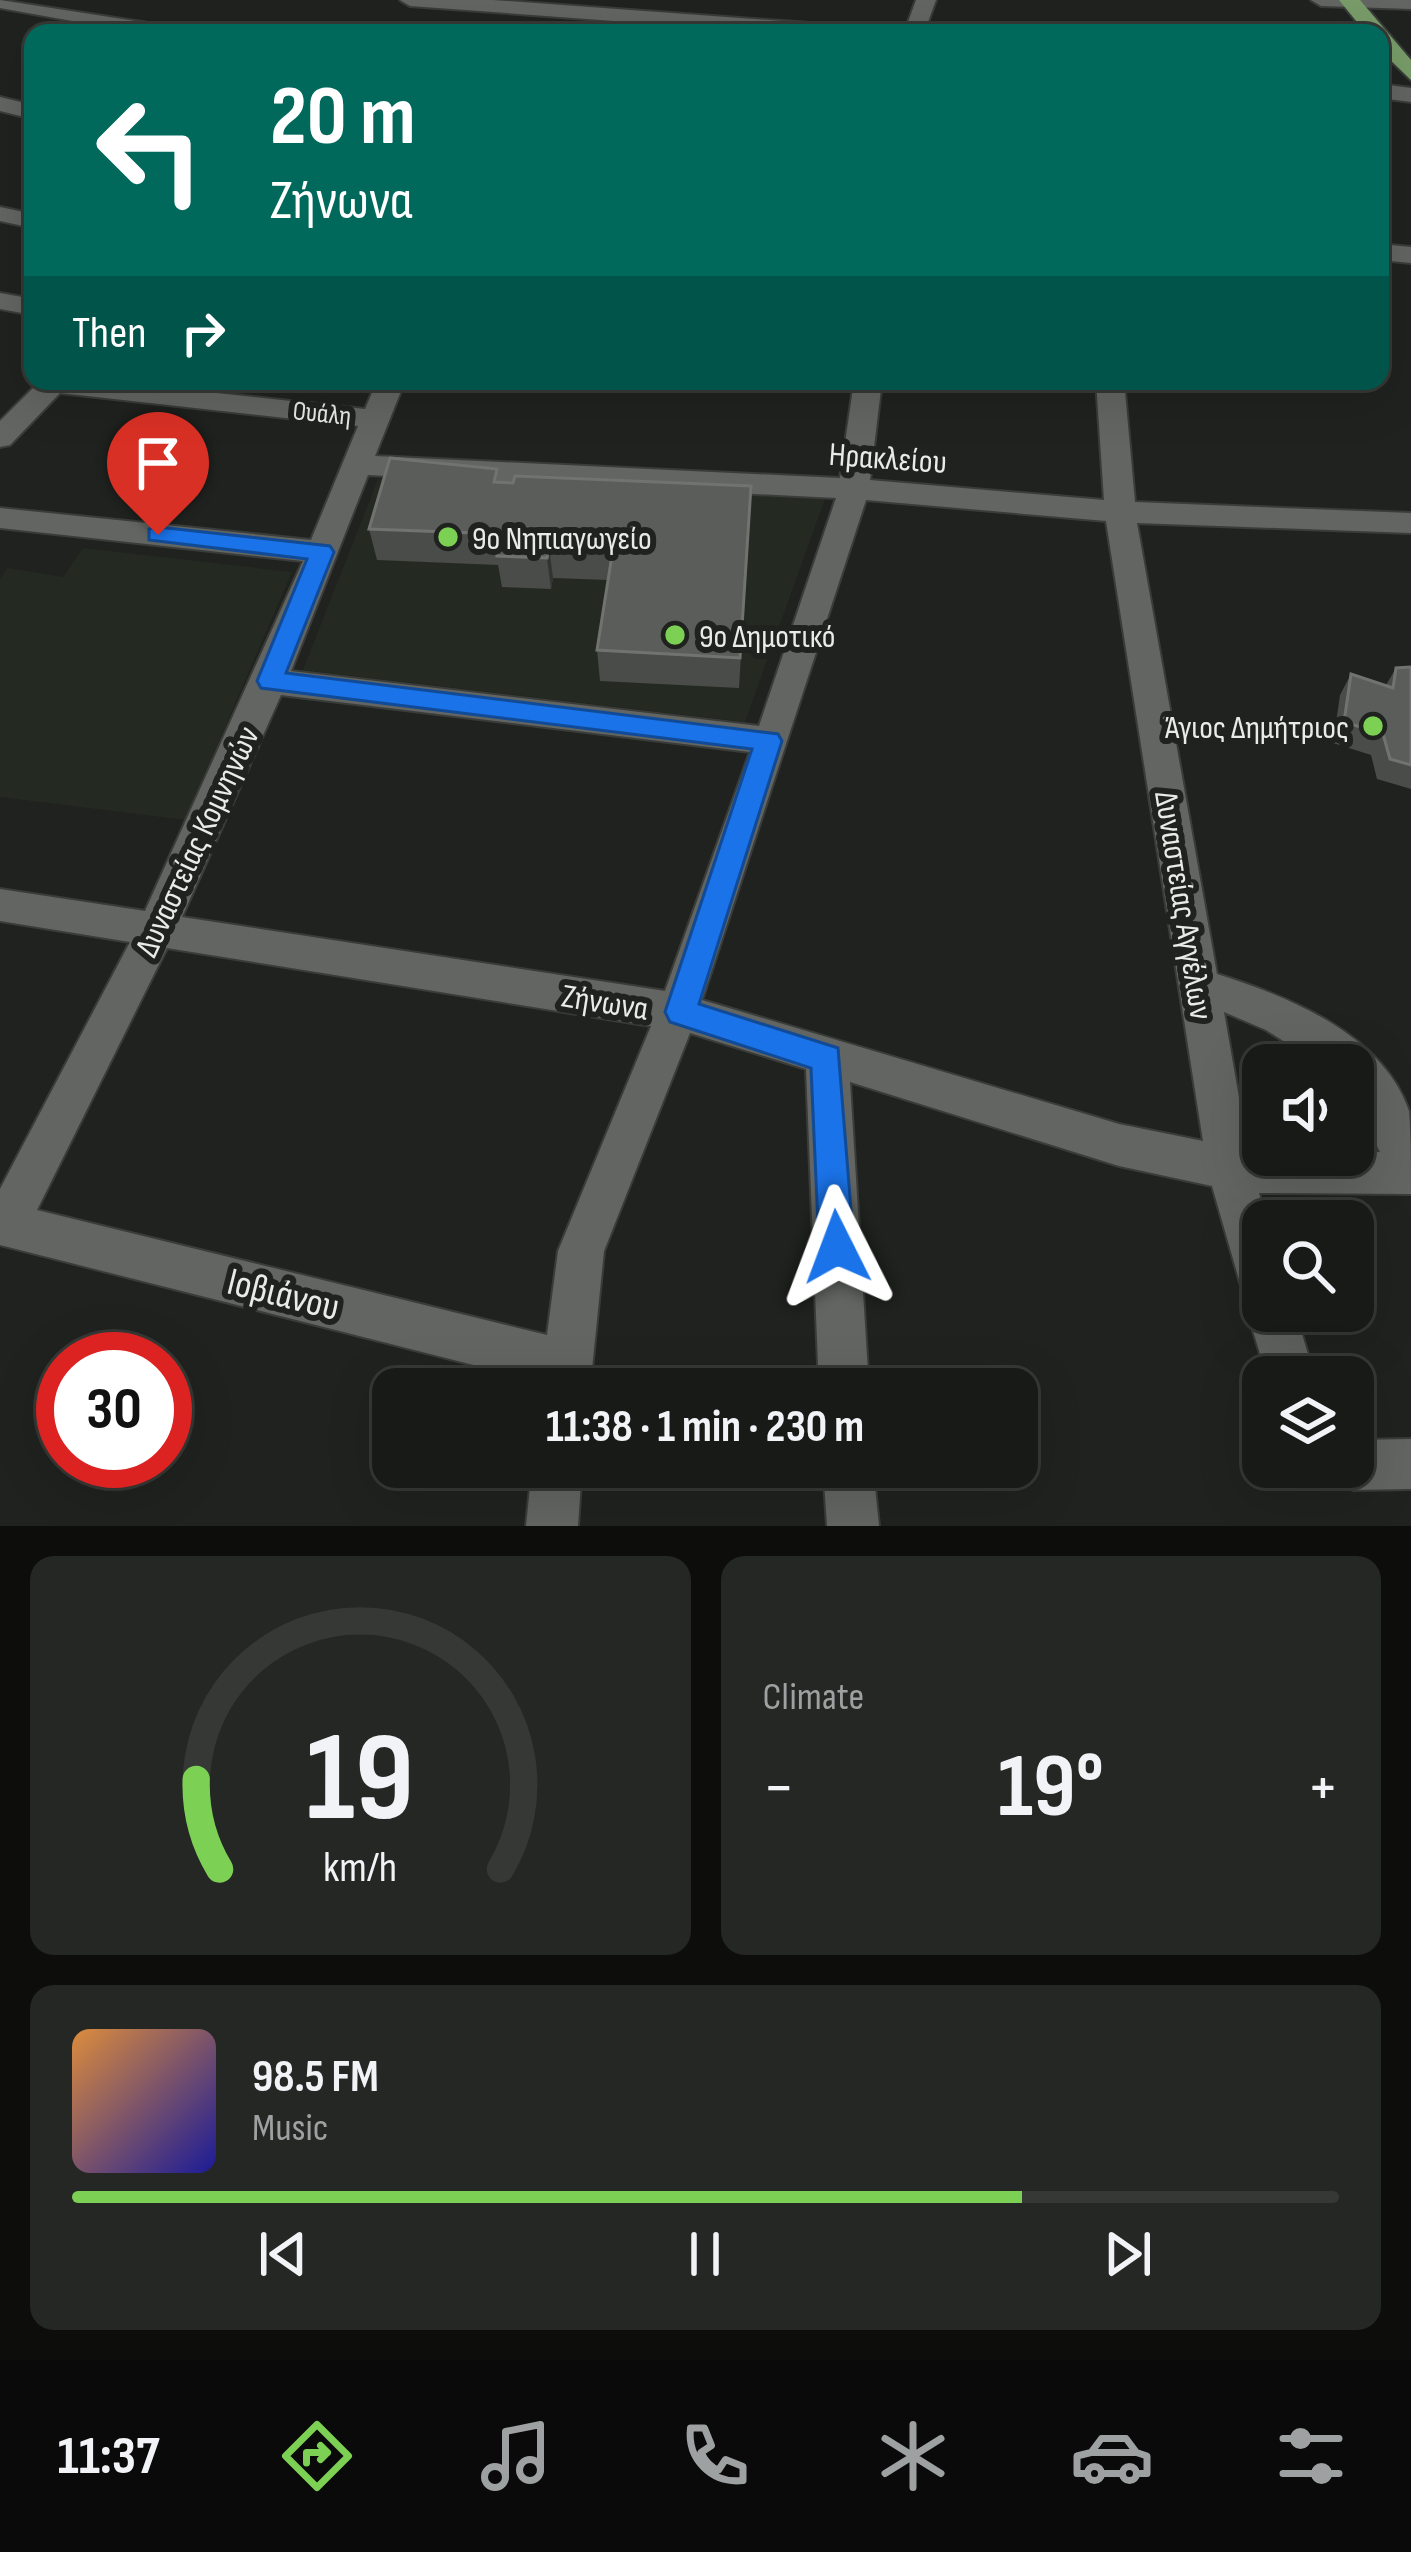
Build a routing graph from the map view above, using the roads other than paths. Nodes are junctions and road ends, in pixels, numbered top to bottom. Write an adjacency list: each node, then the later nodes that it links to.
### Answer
1 (107, 0): 9 (street)
2 (410, 0): 8 (street)
3 (1321, 0): 4 (street)
4 (1350, 1): 6 (street)
5 (0, 2): 9 (street)
6 (1411, 3)
7 (606, 6): 8 (street); 11 (street)
8 (464, 9)
9 (86, 17): 10 (street)
10 (125, 24)
11 (722, 24)
12 (1389, 48): 13 (main road)
13 (1411, 74)
14 (47, 390): 20 (street)
15 (126, 390): 19 (street, Ουάλη)
16 (387, 390): 19 (street, Δυναστείας Κομνηνών)
17 (867, 390): 22 (street)
18 (1111, 390): 23 (street, Δυναστείας Αγγέλων)
19 (375, 418): 21 (street, Δυναστείας Κομνηνών)
20 (0, 438)
21 (360, 465): 22 (street, Ηρακλείου); 26 (street, Δυναστείας Κομνηνών)
22 (854, 489): 23 (street, Ηρακλείου); 28 (street)
23 (1120, 512): 25 (street, Ηρακλείου); 31 (street, Δυναστείας Αγγέλων)
24 (0, 518): 26 (street)
25 (1411, 523)
26 (322, 552): 27 (street, Δυναστείας Κομνηνών)
27 (270, 681): 28 (street); 30 (street, Δυναστείας Κομνηνών)
28 (768, 741): 32 (street)
29 (0, 905): 30 (street, Ζήνωνα)
30 (155, 933): 32 (street, Ζήνωνα); 39 (street, Δυναστείας Κομνηνών)
31 (1199, 987): 33 (street); 36 (street, Δυναστείας Αγγέλων)
32 (681, 1012): 34 (street, Ζήνωνα); 41 (street)
33 (1329, 1044)
34 (827, 1059): 36 (street, Ζήνωνα); 42 (street)
35 (1374, 1095): 37 (street)
36 (1229, 1168): 37 (street, Ζήνωνα); 38 (street, Δυναστείας Αγγέλων)
37 (1410, 1173)
38 (1242, 1212)
39 (3, 1223): 40 (street, Ιοβιάνου)
40 (537, 1368)
41 (567, 1368)
42 (843, 1368)
43 (1411, 1464): 44 (street)
44 (1374, 1465)
45 (555, 1488): 47 (street)
46 (850, 1488): 48 (street)
47 (552, 1526)
48 (853, 1526)

